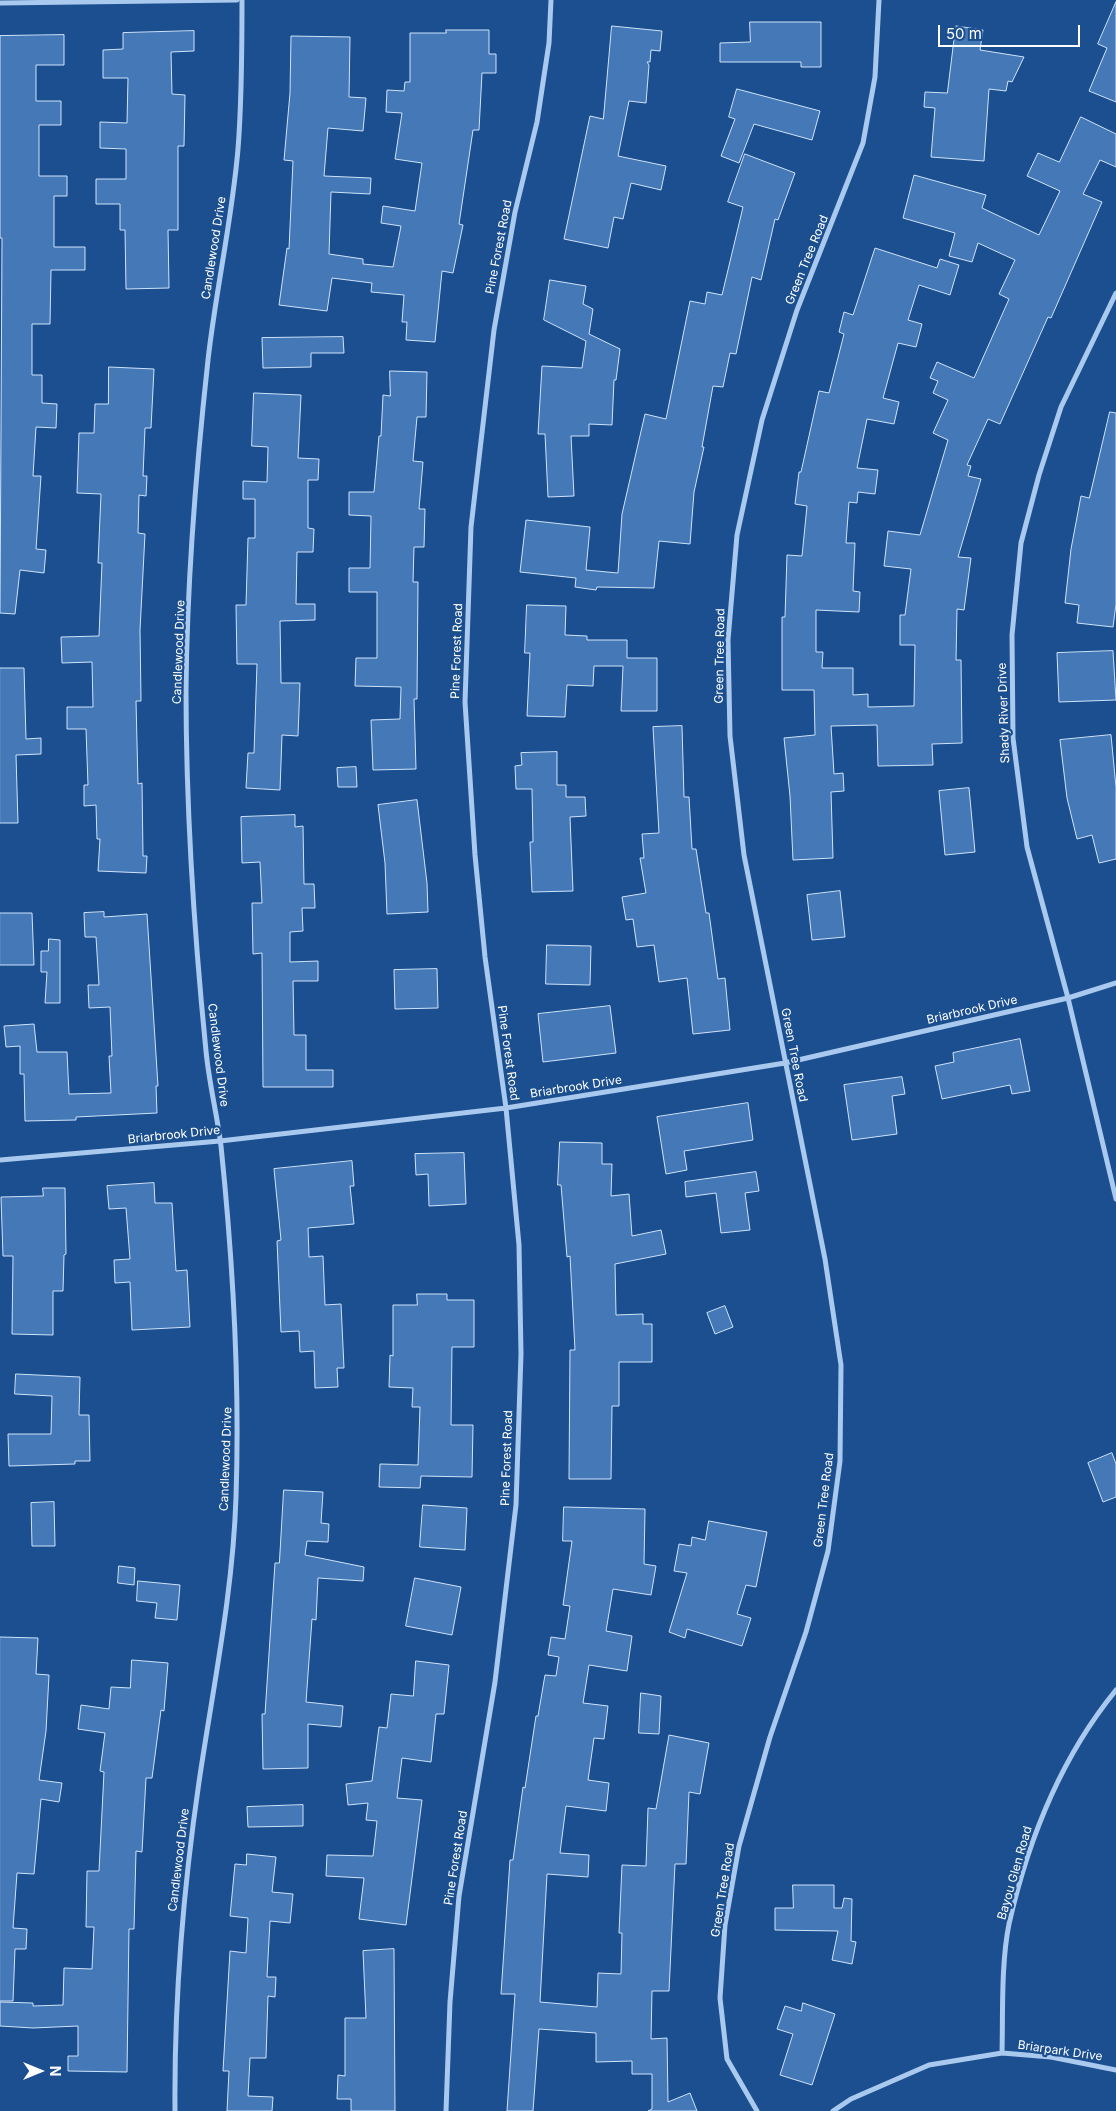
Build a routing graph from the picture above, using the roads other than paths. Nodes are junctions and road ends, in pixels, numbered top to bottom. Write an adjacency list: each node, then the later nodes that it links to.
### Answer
1 (237, 0): 5 (street)
2 (242, 0): 11 (street, Candlewood Drive)
3 (551, 0): 10 (street, Pine Forest Road)
4 (879, 0): 9 (street, Green Tree Road)
5 (0, 3)
6 (1116, 293): 8 (street, Shady River Drive)
7 (1116, 983): 8 (street, Briarbrook Drive)
8 (1068, 998): 9 (street, Briarbrook Drive); 13 (street, Shady River Drive)
9 (785, 1063): 10 (street, Briarbrook Drive); 19 (street, Green Tree Road)
10 (506, 1108): 11 (street, Briarbrook Drive); 18 (street, Pine Forest Road)
11 (220, 1141): 12 (street, Briarbrook Drive); 17 (street, Candlewood Drive)
12 (0, 1160)
13 (1116, 1199)
14 (1116, 1690): 15 (street, Bayou Glen Road)
15 (1002, 2053): 16 (street, Briarpark Drive); 20 (street, Briarpark Drive)
16 (1116, 2070)
17 (175, 2111)
18 (446, 2111)
19 (757, 2111)
20 (833, 2111)

